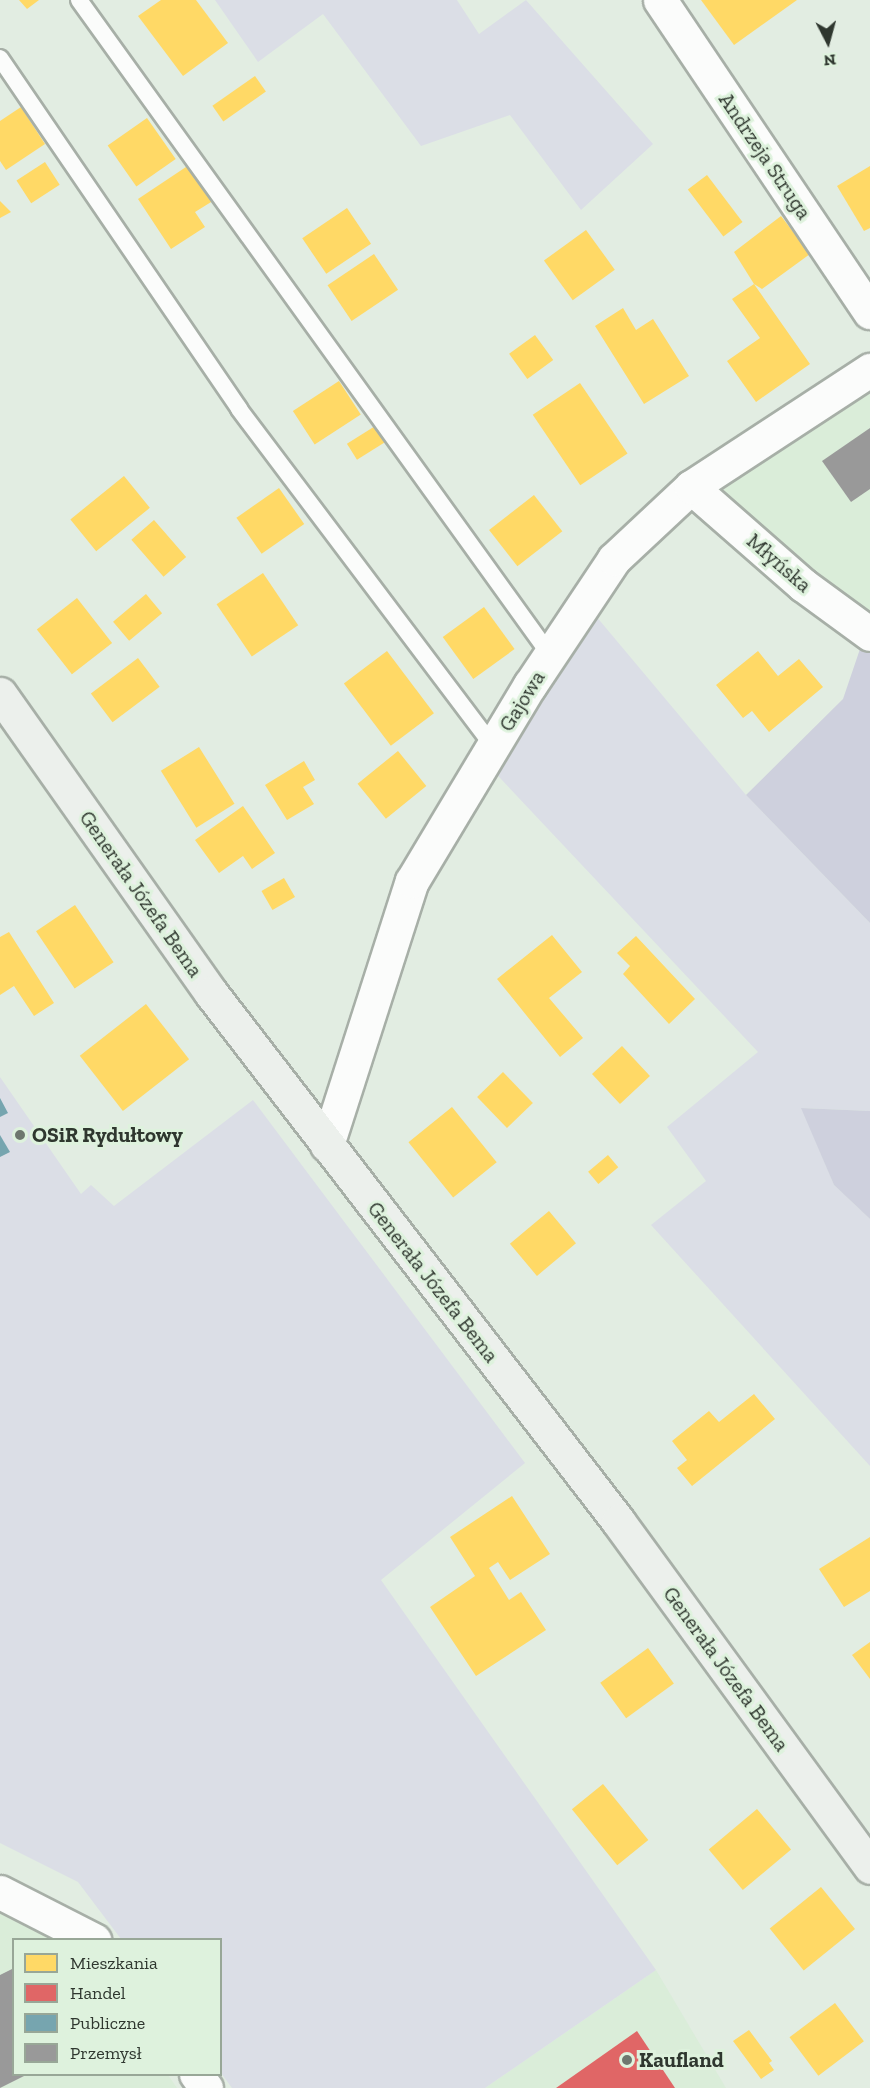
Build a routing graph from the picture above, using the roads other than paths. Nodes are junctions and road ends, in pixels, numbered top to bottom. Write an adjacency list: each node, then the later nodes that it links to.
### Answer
1 (79, 0): 8 (lane)
2 (660, 0): 4 (street, Andrzeja Struga)
3 (0, 58): 10 (lane)
4 (870, 312)
5 (870, 370): 6 (street, Gajowa)
6 (691, 487): 7 (street, Młyńska); 8 (street, Gajowa)
7 (870, 634)
8 (550, 655): 10 (street, Gajowa)
9 (0, 694): 11 (street, Generała Józefa Bema)
10 (493, 746): 11 (street, Gajowa)
11 (327, 1145): 12 (street, Generała Józefa Bema)
12 (870, 1867)
13 (0, 1892): 14 (street)
14 (90, 1938)

